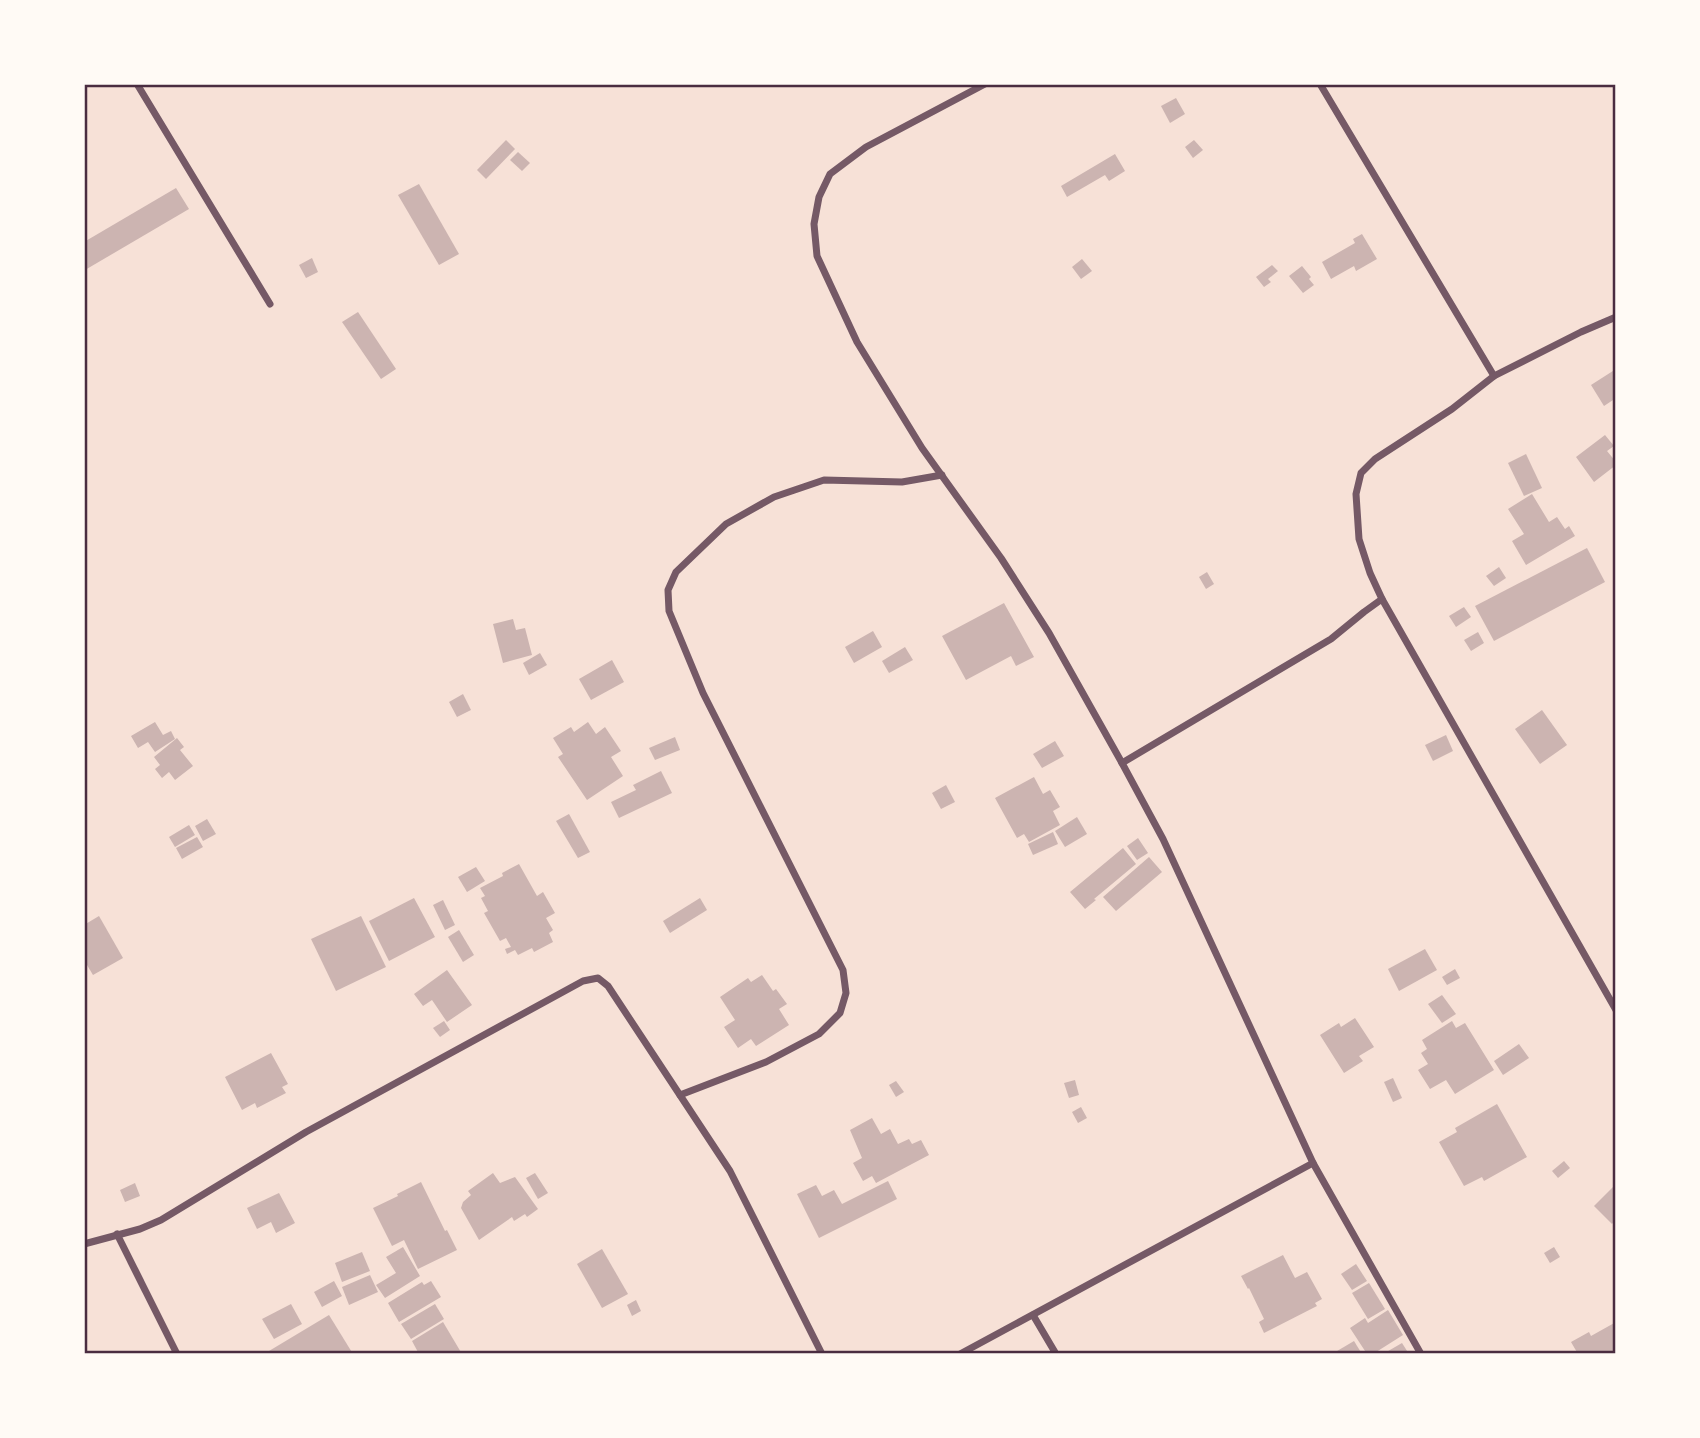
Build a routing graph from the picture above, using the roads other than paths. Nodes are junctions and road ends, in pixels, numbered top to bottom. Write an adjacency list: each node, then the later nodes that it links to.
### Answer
1 (137, 84): 4 (street)
2 (985, 84): 7 (street)
3 (1320, 84): 6 (street)
4 (270, 304)
5 (1616, 317): 6 (street)
6 (1494, 376): 8 (street)
7 (942, 475): 9 (street); 11 (street)
8 (1382, 599): 9 (street); 10 (street)
9 (1122, 763): 12 (street)
10 (1616, 1010)
11 (681, 1095): 13 (street); 17 (street)
12 (1313, 1163): 15 (street); 20 (street)
13 (117, 1234): 14 (street); 16 (street)
14 (84, 1244)
15 (1033, 1315): 18 (street); 19 (street)
16 (177, 1354)
17 (822, 1354)
18 (961, 1354)
19 (1056, 1354)
20 (1421, 1354)

